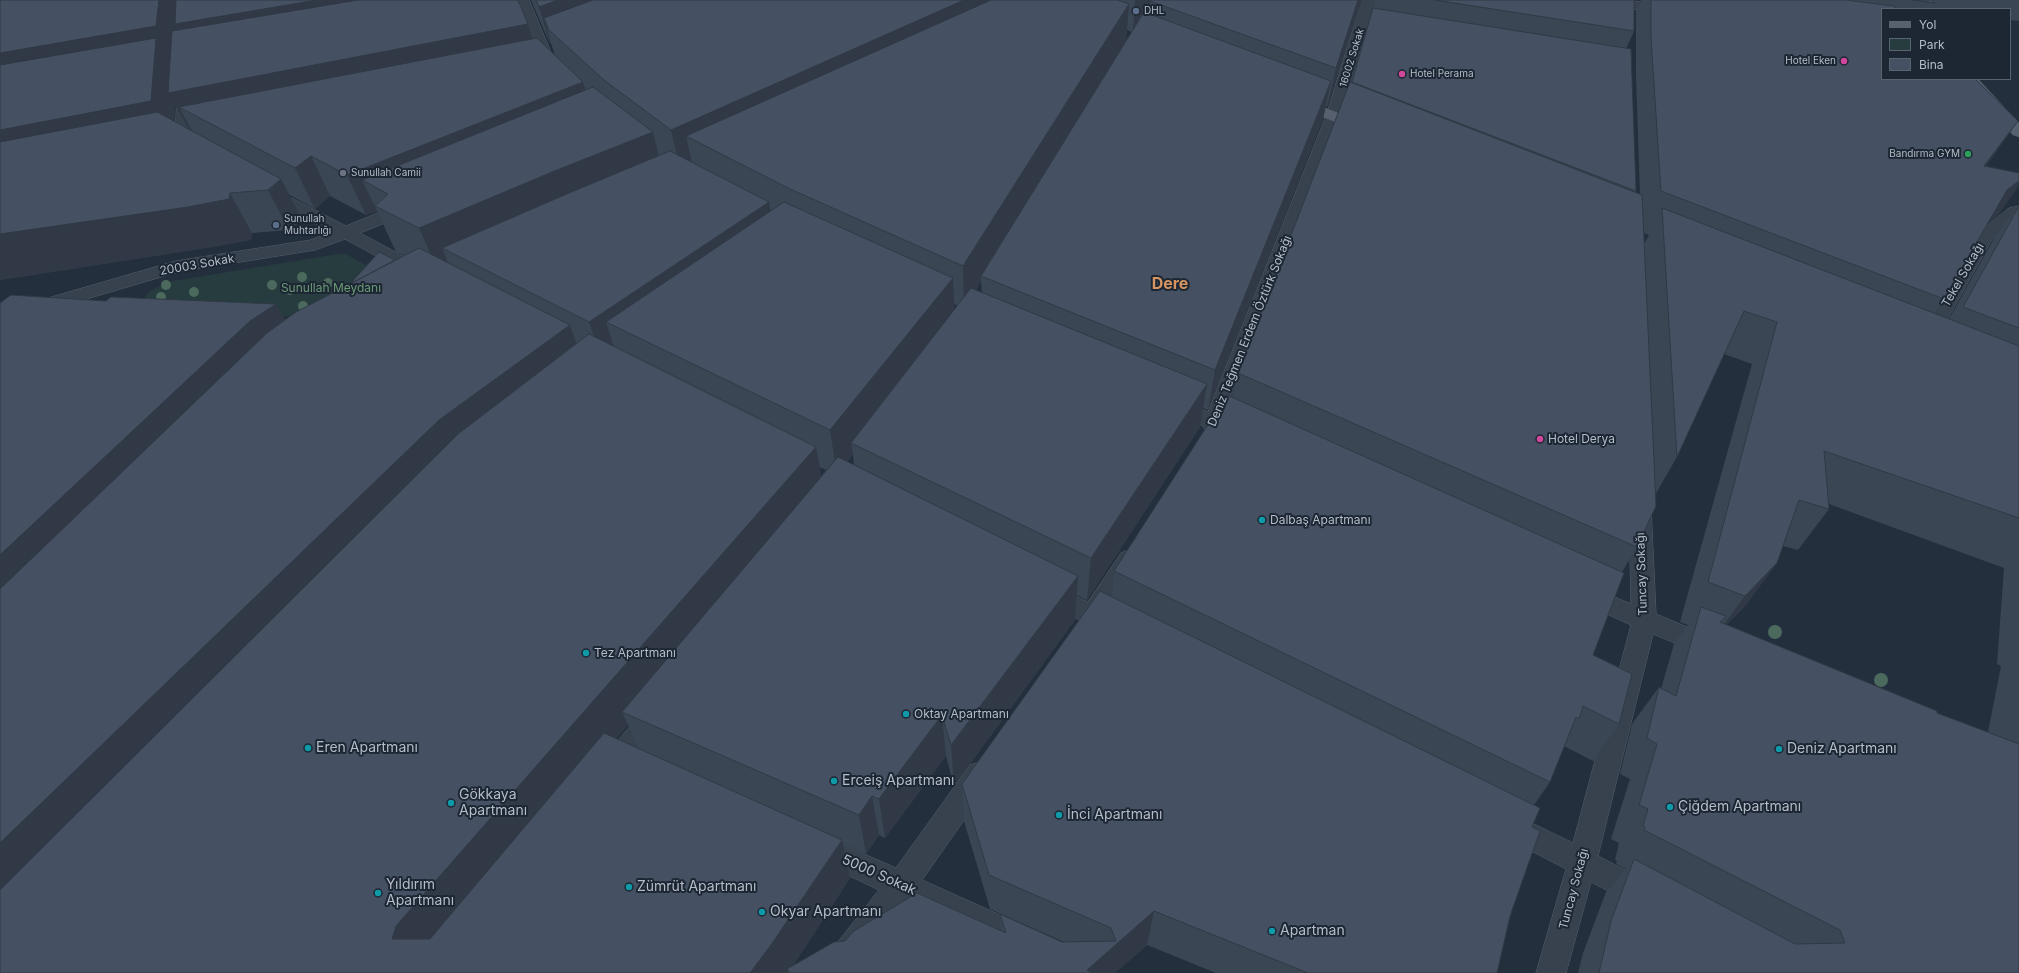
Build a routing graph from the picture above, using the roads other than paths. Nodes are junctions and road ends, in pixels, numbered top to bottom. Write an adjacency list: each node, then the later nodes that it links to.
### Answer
1 (1369, 0): 8 (street, 16002 Sokak)
2 (1598, 0): 3 (street)
3 (1628, 2): 6 (street); 7 (street)
4 (525, 5): 5 (street); 11 (street)
5 (512, 12)
6 (1682, 12)
7 (1628, 20)
8 (1359, 32): 9 (street); 16 (street, 16002 Sokak)
9 (1375, 35)
10 (559, 48): 11 (street)
11 (545, 53): 12 (street)
12 (536, 73)
13 (186, 78): 20 (street)
14 (1971, 80): 17 (main road)
15 (1285, 97): 16 (main road)
16 (1334, 116): 18 (main road); 33 (street, Deniz Teğmen Erdem Öztürk Sokağı)
17 (2019, 132)
18 (1378, 133)
19 (207, 140): 20 (street)
20 (176, 146): 21 (street)
21 (210, 159)
22 (258, 185): 25 (street)
23 (425, 200): 25 (street, 20003 Sokak)
24 (2019, 211): 31 (street, Tekel Sokağı)
25 (345, 234): 26 (street); 27 (street, 20003 Sokak)
26 (419, 293)
27 (49, 304): 28 (street, 20003 Sokak); 29 (street, 20003 Sokak); 30 (street)
28 (0, 310)
29 (80, 313)
30 (25, 324)
31 (1921, 353)
32 (1157, 399): 33 (street)
33 (1215, 423): 34 (street, Deniz Teğmen Erdem Öztürk Sokağı); 35 (street)
34 (1202, 443)
35 (1259, 443)
36 (1639, 487): 41 (street, Tuncay Sokağı)
37 (1139, 542): 40 (street)
38 (1029, 584): 40 (street)
39 (1564, 584): 41 (street)
40 (1092, 616): 42 (street); 43 (street)
41 (1644, 620): 44 (street); 50 (street, Tuncay Sokağı)
42 (1128, 633)
43 (1074, 641)
44 (1730, 656)
45 (665, 703): 47 (street)
46 (992, 757): 51 (street)
47 (600, 782)
48 (1490, 815): 50 (street)
49 (793, 836): 51 (street, 5000 Sokak)
50 (1582, 862): 52 (street); 55 (street, Tuncay Sokağı)
51 (901, 885): 53 (street, 5000 Sokak); 54 (street)
52 (1658, 902)
53 (1051, 953)
54 (834, 973)
55 (1551, 973)

